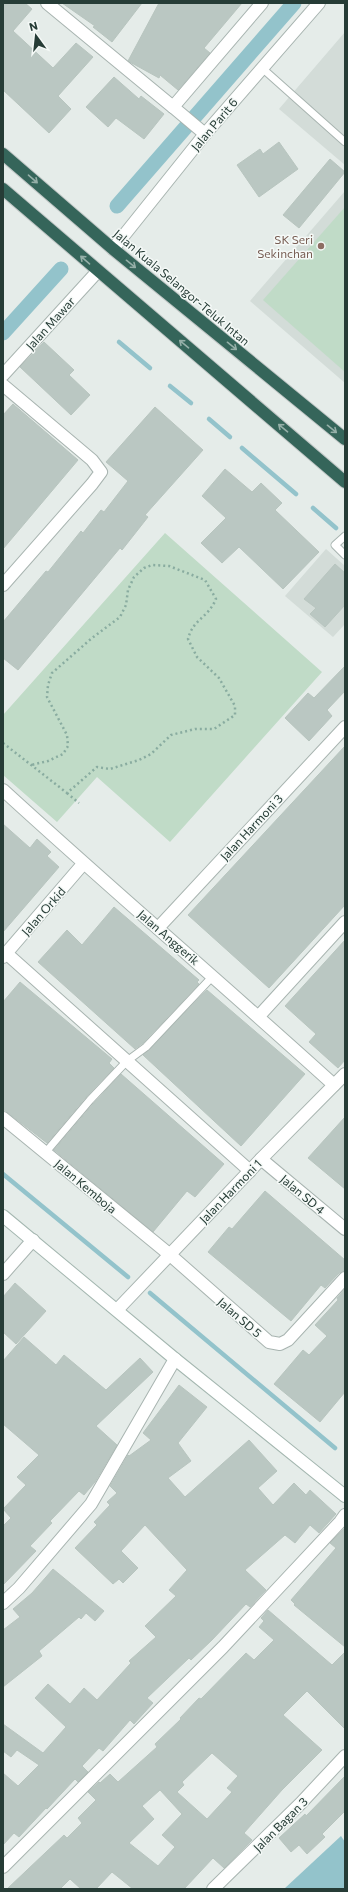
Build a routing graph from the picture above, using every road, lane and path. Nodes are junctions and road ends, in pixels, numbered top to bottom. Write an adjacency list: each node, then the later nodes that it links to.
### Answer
1 (47, 3): 5 (street)
2 (262, 3): 5 (street)
3 (319, 3): 4 (street, Jalan Parit 6)
4 (262, 68): 6 (street, Jalan Parit 6); 7 (lane)
5 (177, 110): 6 (street)
6 (202, 132): 10 (street, Jalan Parit 6)
7 (345, 142)
8 (3, 154): 10 (highway, Jalan Kuala Selangor-Teluk Intan, one-way to 10)
9 (3, 189): 11 (highway, one-way to 9)
10 (113, 249): 14 (highway, Jalan Kuala Selangor-Teluk Intan, one-way to 14)
11 (98, 271): 12 (street, Jalan Mawar); 15 (highway, one-way to 11)
12 (3, 376)
13 (3, 385): 20 (street)
14 (345, 439)
15 (324, 462): 16 (highway); 17 (highway)
16 (345, 476)
17 (345, 482)
18 (345, 536): 19 (lane)
19 (345, 555)
20 (3, 585)
21 (345, 726): 29 (street, Jalan Harmoni 3)
22 (3, 743): 23 (path)
23 (31, 765): 25 (path); 25 (path)
24 (3, 790): 27 (street, Jalan Anggerik)
25 (67, 793): 26 (path)
26 (79, 803)
27 (84, 864): 29 (street, Jalan Anggerik); 30 (street, Jalan Orkid)
28 (345, 922): 32 (street)
29 (158, 928): 31 (street, Jalan Anggerik)
30 (5, 955): 33 (street)
31 (213, 976): 32 (street, Jalan Anggerik); 33 (lane)
32 (259, 1016): 35 (street, Jalan Anggerik)
33 (127, 1061): 37 (lane); 39 (street)
34 (345, 1074): 35 (street, Jalan Harmoni 1)
35 (334, 1085): 38 (street, Jalan Harmoni 1)
36 (3, 1118): 37 (street, Jalan Kemboja)
37 (45, 1153): 43 (street, Jalan Kemboja)
38 (261, 1159): 39 (street, Jalan Harmoni 1); 41 (street, Jalan SD 4)
39 (250, 1171): 43 (street, Jalan Harmoni 1)
40 (3, 1216): 42 (street)
41 (345, 1229)
42 (33, 1240): 44 (street); 46 (street)
43 (169, 1254): 45 (street, Jalan SD 5); 46 (street, Jalan Harmoni 1)
44 (3, 1274)
45 (345, 1278)
46 (117, 1310): 47 (street)
47 (175, 1359): 48 (street); 50 (street)
48 (345, 1496)
49 (345, 1515): 52 (street)
50 (3, 1603)
51 (345, 1756): 53 (street, Jalan Bagan 3)
52 (3, 1867)
53 (213, 1889)

